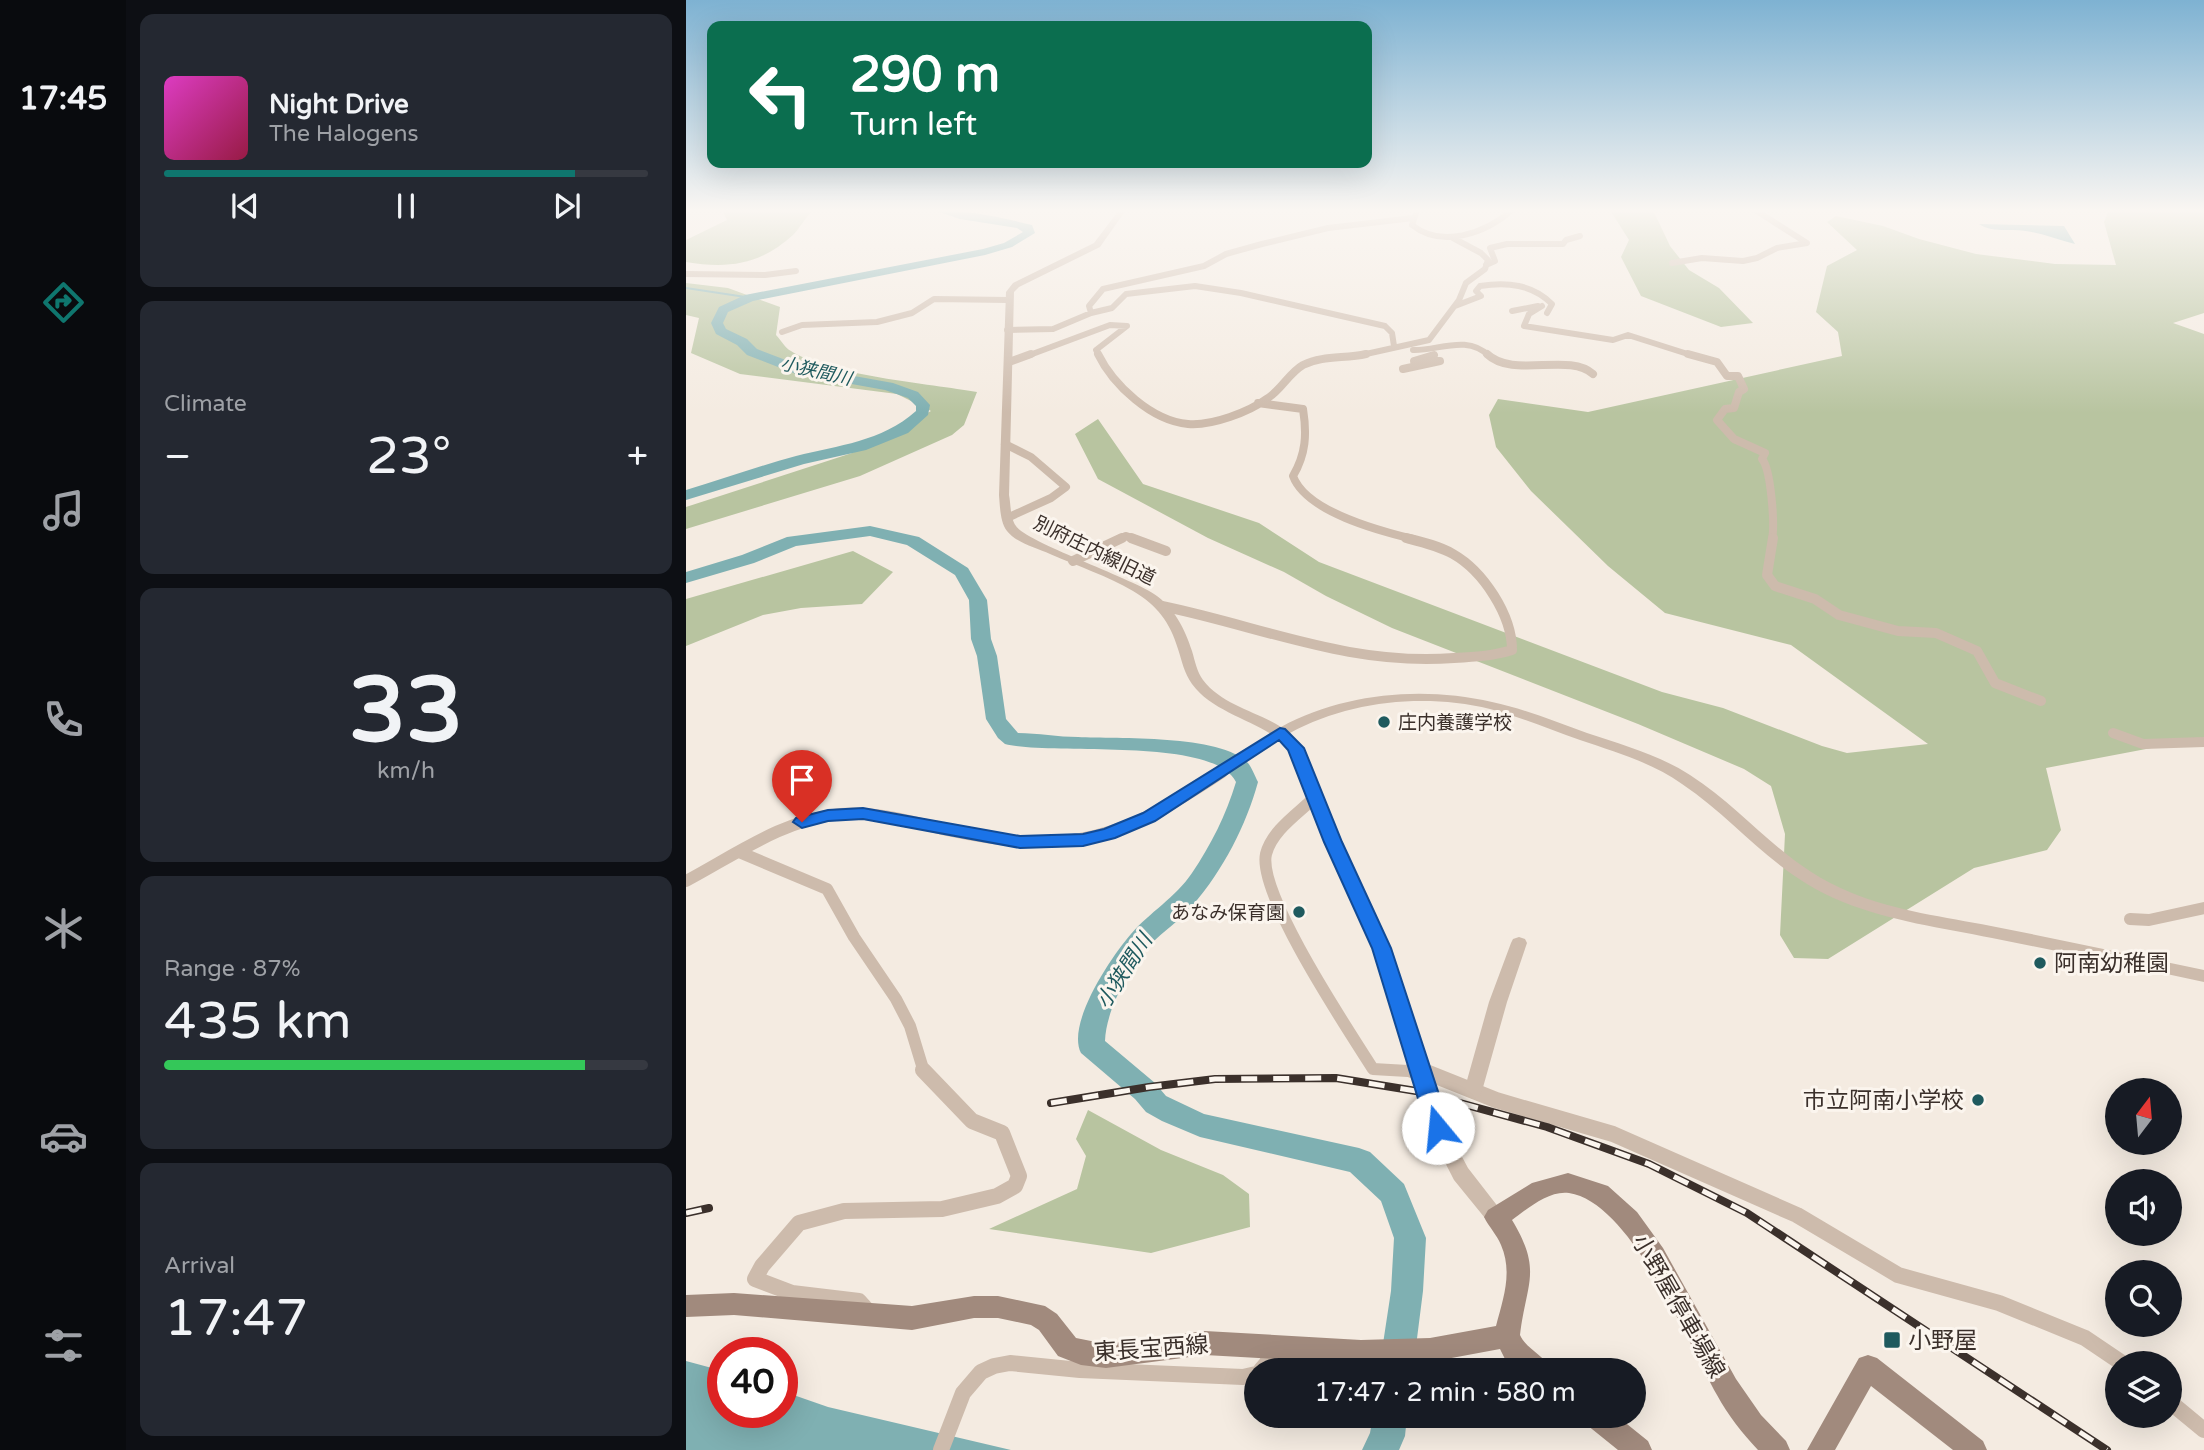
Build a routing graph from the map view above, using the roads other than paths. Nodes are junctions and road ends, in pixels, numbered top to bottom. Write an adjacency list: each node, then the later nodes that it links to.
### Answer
1 (1030, 278): 4 (street)
2 (1153, 278): 8 (street)
3 (1472, 278): 6 (street)
4 (1008, 300): 9 (street, 別府庄内線旧道); 10 (street)
5 (1546, 306): 6 (street); 7 (street); 22 (street)
6 (1452, 307): 12 (street)
7 (1512, 311)
8 (1091, 313): 9 (street); 12 (street)
9 (1007, 330): 13 (street, 別府庄内線旧道)
10 (782, 332)
11 (1450, 344): 12 (street); 14 (street); 15 (street)
12 (1397, 345): 16 (street)
13 (1009, 362): 16 (street); 17 (street, 別府庄内線旧道)
14 (1403, 369)
15 (1593, 374)
16 (1258, 404): 21 (street)
17 (1004, 444): 18 (street, 別府庄内線旧道); 18 (street)
18 (1007, 518): 20 (street, 別府庄内線旧道)
19 (1166, 551): 20 (street)
20 (1073, 561): 21 (street, 別府庄内線旧道)
21 (1162, 607): 23 (street, 別府庄内線旧道)
22 (2041, 701)
23 (1280, 733): 26 (street, 別府庄内線旧道); 28 (street); 32 (street)
24 (2113, 733): 25 (street)
25 (2204, 742)
26 (1315, 797): 33 (street, 別府庄内線旧道); 33 (street)
27 (739, 852): 37 (street)
28 (690, 880)
29 (2204, 908): 30 (street)
30 (2130, 919)
31 (1519, 943): 34 (street)
32 (2204, 976)
33 (1421, 1070): 34 (street); 35 (street, 別府庄内線旧道)
34 (1473, 1091): 40 (street)
35 (1496, 1217): 38 (main road); 49 (main road, 小野屋停車場線)
36 (686, 1306): 37 (main road, 東長宝西線)
37 (872, 1315): 39 (main road, 東長宝西線)
38 (1507, 1336): 39 (main road, 東長宝西線); 42 (main road)
39 (1272, 1347): 41 (street)
40 (2105, 1352)
41 (1269, 1358)
42 (1524, 1358)
43 (1244, 1377): 47 (street)
44 (2182, 1412): 46 (street)
45 (1611, 1428): 48 (main road)
46 (2204, 1430)
47 (941, 1450)
48 (1639, 1450)
49 (1777, 1450)
50 (1820, 1450): 51 (main road)
51 (1974, 1450)

